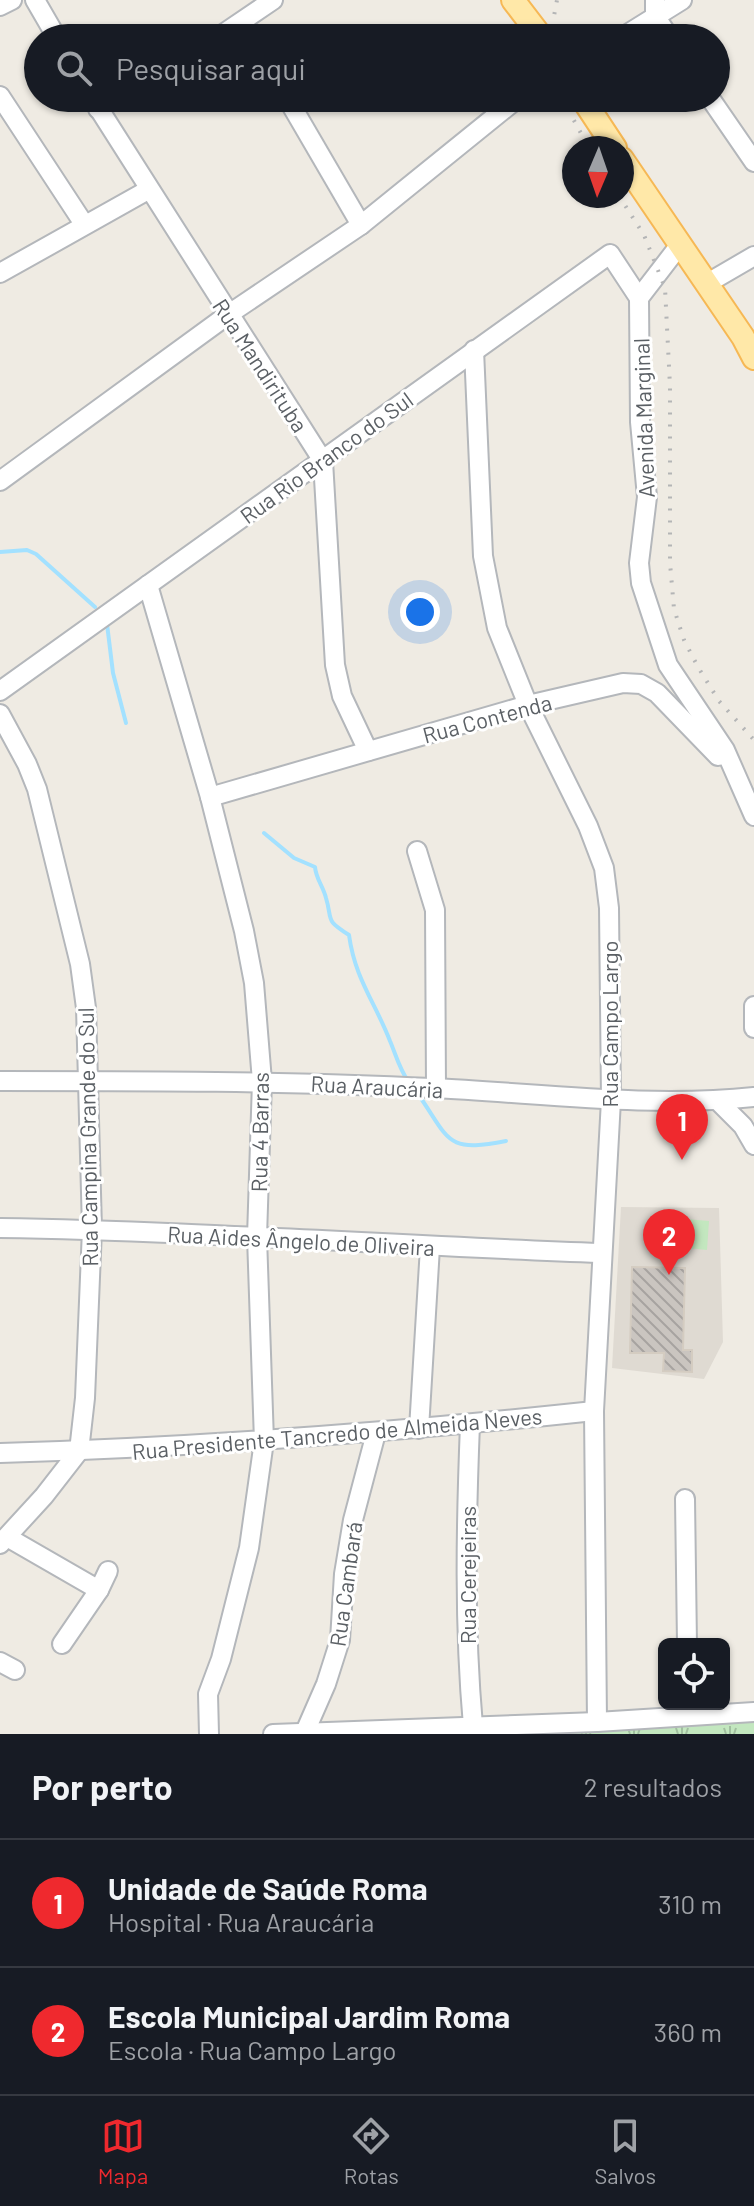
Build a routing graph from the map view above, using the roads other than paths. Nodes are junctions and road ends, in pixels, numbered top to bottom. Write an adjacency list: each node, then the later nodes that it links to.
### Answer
1 (12, 0): 6 (street)
2 (35, 0): 8 (street)
3 (273, 0): 9 (street)
4 (513, 0): 10 (main road)
5 (682, 0): 7 (street)
6 (0, 6)
7 (655, 8): 11 (street)
8 (49, 24)
9 (252, 24)
10 (530, 24)
11 (637, 24)
12 (0, 96): 22 (street)
13 (100, 112): 21 (street, Rua Mandirituba)
14 (295, 112): 23 (street)
15 (501, 112): 23 (street)
16 (591, 112): 18 (main road)
17 (720, 112): 19 (street)
18 (607, 136)
19 (754, 162)
20 (634, 177): 24 (main road)
21 (148, 190): 22 (street); 29 (street, Rua Mandirituba)
22 (84, 224): 26 (street)
23 (361, 225): 29 (street)
24 (679, 246): 27 (main road); 28 (street)
25 (754, 256): 27 (street)
26 (0, 273)
27 (706, 284): 31 (main road)
28 (639, 298): 30 (street, Rua Rio Branco do Sul); 39 (street, Avenida Marginal)
29 (229, 314): 32 (street, Rua Mandirituba); 33 (street)
30 (474, 350): 32 (street, Rua Rio Branco do Sul); 36 (street, Rua Campo Largo)
31 (754, 358)
32 (323, 461): 34 (street, Rua Rio Branco do Sul); 38 (street, Rua Mandirituba)
33 (0, 481)
34 (148, 585): 35 (street, Rua Rio Branco do Sul); 40 (street, Rua 4 Barras)
35 (0, 691)
36 (528, 705): 38 (street, Rua Contenda); 39 (street, Rua Contenda); 50 (street, Rua Campo Largo)
37 (0, 714): 46 (street, Rua Campina Grande do Sul)
38 (368, 751): 40 (street, Rua Contenda)
39 (734, 772): 41 (street, Avenida Marginal)
40 (210, 797): 47 (street, Rua 4 Barras)
41 (754, 816)
42 (417, 851): 48 (street)
43 (754, 1006): 44 (street)
44 (754, 1028)
45 (0, 1081): 46 (street, Rua Araucária)
46 (89, 1081): 47 (street, Rua Araucária); 54 (street, Rua Campina Grande do Sul)
47 (262, 1081): 48 (street, Rua Araucária); 55 (street, Rua 4 Barras)
48 (436, 1088): 50 (street, Rua Araucária)
49 (754, 1097): 51 (street, Rua Araucária)
50 (611, 1100): 51 (street, Rua Araucária); 57 (street, Rua Campo Largo)
51 (717, 1100): 52 (street)
52 (754, 1145)
53 (0, 1228): 54 (street, Rua Aides Ângelo de Oliveira)
54 (92, 1229): 55 (street, Rua Aides Ângelo de Oliveira); 63 (street, Rua Campina Grande do Sul)
55 (257, 1237): 56 (street, Rua Aides Ângelo de Oliveira); 62 (street, Rua 4 Barras)
56 (430, 1247): 57 (street, Rua Aides Ângelo de Oliveira); 60 (street)
57 (601, 1253): 58 (street, Rua Campo Largo)
58 (594, 1411): 59 (street, Rua Presidente Tancredo de Almeida Neves); 73 (street, Rua Campo Largo)
59 (470, 1424): 60 (street, Rua Presidente Tancredo de Almeida Neves); 74 (street, Rua Cerejeiras)
60 (419, 1429): 61 (street, Rua Presidente Tancredo de Almeida Neves)
61 (376, 1433): 62 (street, Rua Presidente Tancredo de Almeida Neves); 75 (street, Rua Cambará)
62 (264, 1441): 63 (street, Rua Presidente Tancredo de Almeida Neves); 76 (street, Rua 4 Barras)
63 (79, 1451): 64 (street, Rua Presidente Tancredo de Almeida Neves); 66 (street)
64 (0, 1453)
65 (685, 1499): 69 (street)
66 (3, 1540): 68 (street)
67 (108, 1571): 68 (street)
68 (99, 1590): 70 (street)
69 (687, 1638)
70 (62, 1644)
71 (688, 1710): 72 (street); 73 (street)
72 (754, 1712)
73 (597, 1722): 74 (street)
74 (473, 1726): 75 (street)
75 (305, 1732): 77 (street)
76 (209, 1734)
77 (273, 1734)

